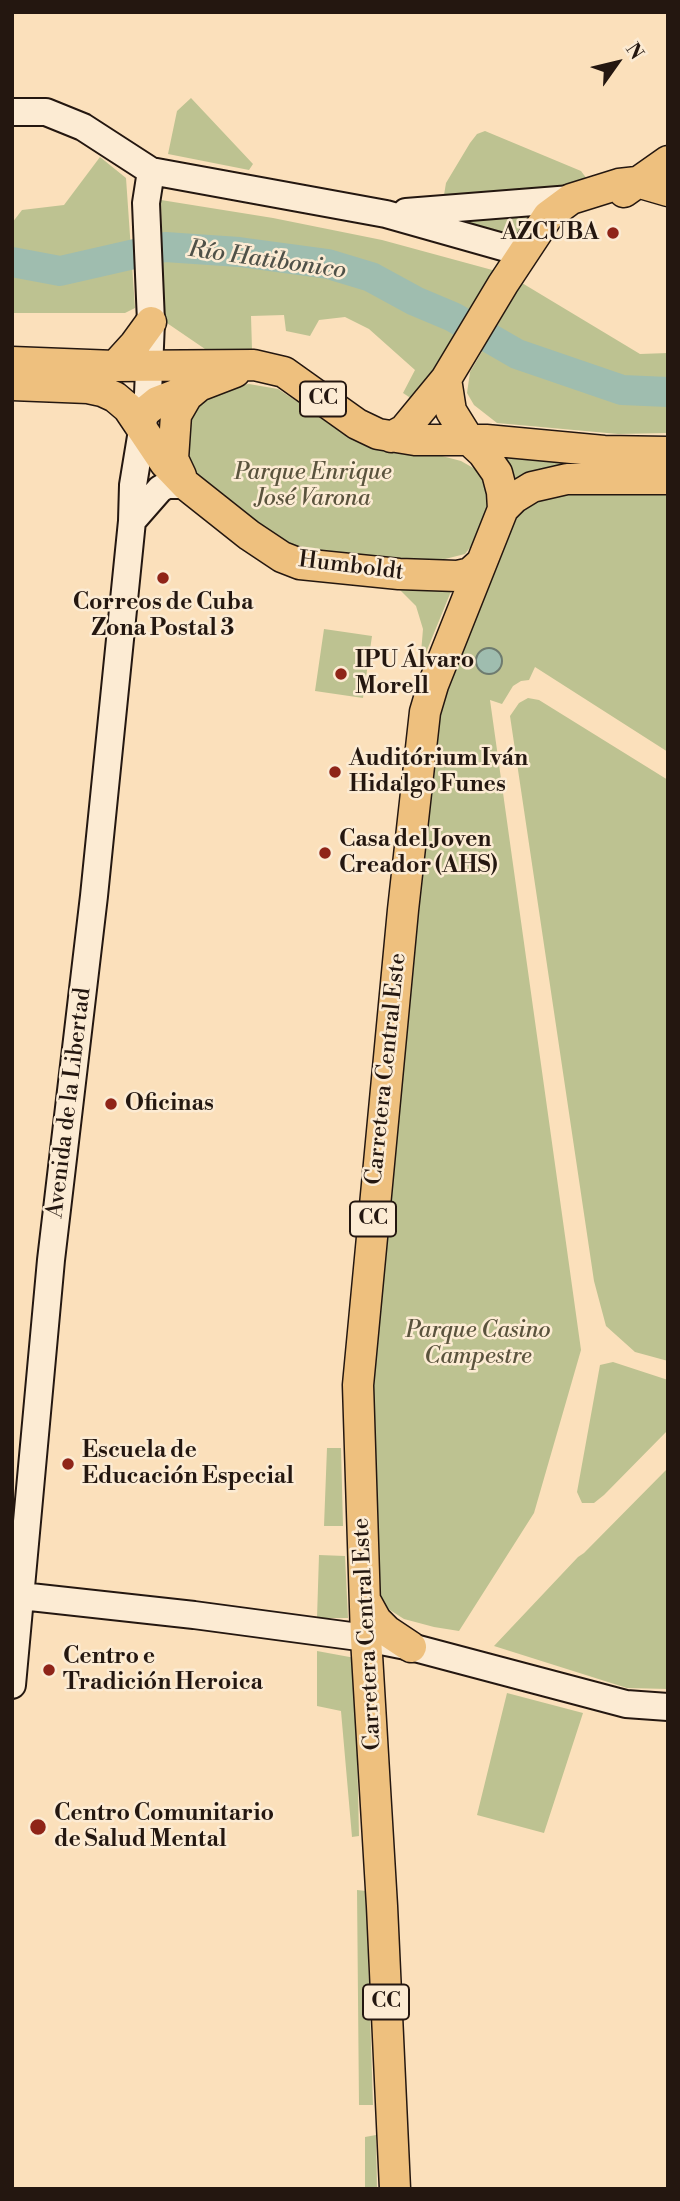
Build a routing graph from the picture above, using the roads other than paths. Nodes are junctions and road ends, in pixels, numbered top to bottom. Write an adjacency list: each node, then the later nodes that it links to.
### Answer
1 (12, 112): 2 (main road)
2 (121, 151): 4 (main road); 8 (main road)
3 (668, 161): 5 (main road)
4 (151, 170): 8 (main road); 9 (main road)
5 (637, 182): 6 (main road); 7 (main road); 10 (main road)
6 (668, 191)
7 (571, 199): 9 (main road); 10 (main road)
8 (146, 203): 11 (main road, Avenida de la Libertad)
9 (386, 214): 10 (main road)
10 (524, 253): 16 (main road)
11 (151, 316): 13 (main road, Avenida de la Libertad); 15 (main road)
12 (12, 362): 15 (main road, CC)
13 (150, 365): 14 (main road, CC); 15 (main road, CC); 19 (main road, Avenida de la Libertad)
14 (254, 365): 17 (main road); 20 (main road, CC)
15 (115, 366)
16 (452, 369): 20 (main road); 21 (main road)
17 (202, 384): 19 (main road); 24 (main road)
18 (12, 386): 19 (main road, Humboldt)
19 (144, 420): 24 (main road, Humboldt); 26 (main road, Avenida de la Libertad)
20 (391, 437): 21 (main road, CC)
21 (469, 440): 22 (main road); 25 (main road)
22 (668, 452)
23 (668, 479): 25 (main road)
24 (186, 485): 26 (main road); 27 (main road, Humboldt)
25 (503, 509): 27 (main road, Carretera Central Este / CC)
26 (132, 521): 28 (main road, Avenida de la Libertad)
27 (481, 563): 29 (main road, Carretera Central Este / CC)
28 (16, 1596): 30 (main road); 32 (main road, Avenida de la Libertad)
29 (365, 1600): 30 (main road, Carretera Central Este / CC); 31 (main road)
30 (366, 1638): 31 (main road); 34 (main road, Carretera Central Este / CC)
31 (411, 1647): 33 (main road)
32 (12, 1685)
33 (668, 1707)
34 (394, 2189)

